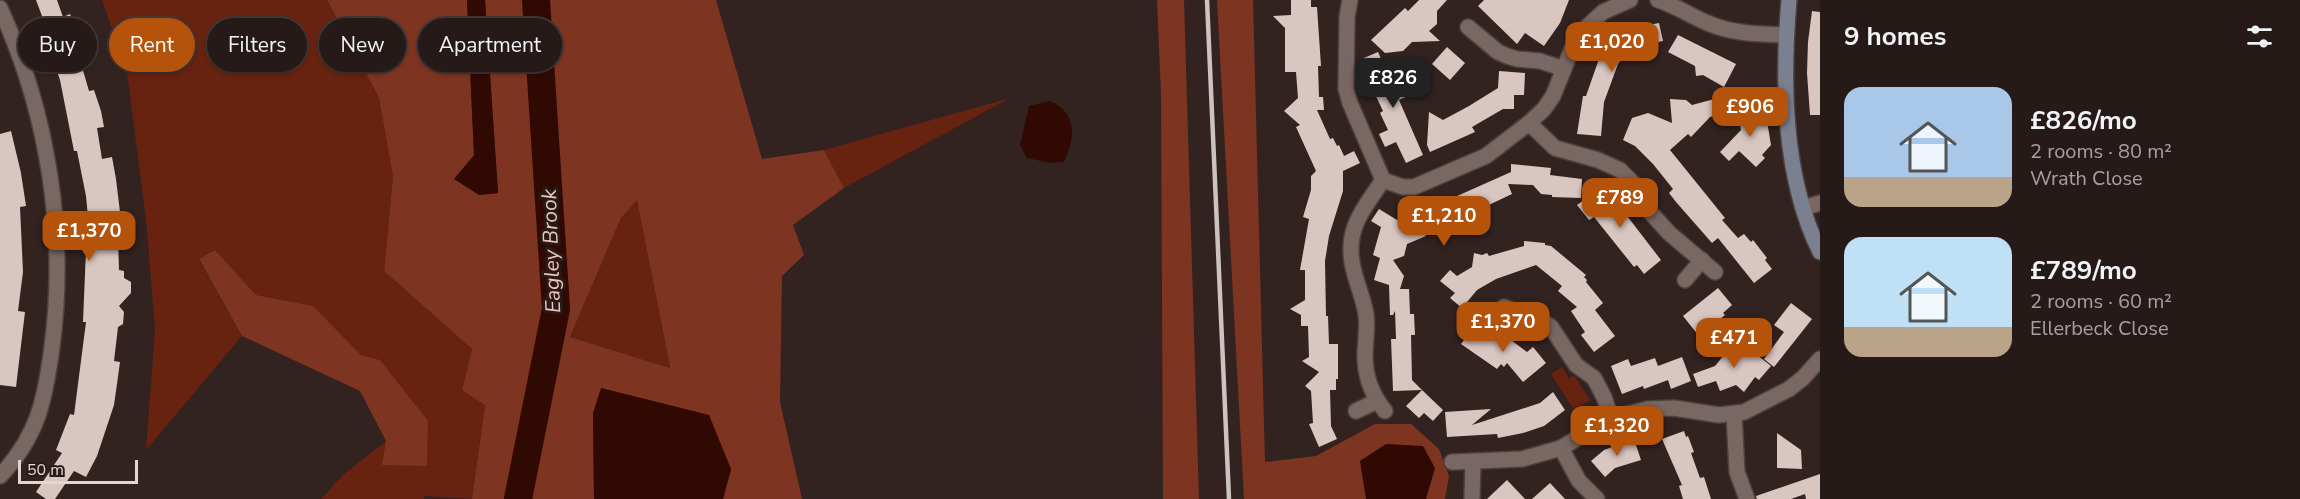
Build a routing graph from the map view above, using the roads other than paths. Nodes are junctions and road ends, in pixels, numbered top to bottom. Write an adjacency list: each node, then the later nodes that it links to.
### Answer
1 (1350, 0): 10 (street)
2 (1630, 0): 8 (street)
3 (1658, 0): 7 (street)
4 (1789, 0): 7 (main road)
5 (0, 8): 25 (street)
6 (1468, 27): 8 (street)
7 (1786, 35): 12 (main road)
8 (1564, 69): 9 (street)
9 (1529, 123): 10 (street); 14 (street)
10 (1383, 180): 19 (street)
11 (1820, 203): 12 (street)
12 (1803, 208): 13 (main road)
13 (1820, 252)
14 (1702, 260): 15 (street); 16 (street)
15 (1715, 272)
16 (1685, 280)
17 (1504, 307): 21 (street)
18 (1820, 359): 20 (street)
19 (1356, 411)
20 (1734, 414): 21 (street); 28 (street)
21 (1611, 418): 22 (street)
22 (1561, 448): 24 (street); 27 (street)
23 (1452, 462): 24 (street)
24 (1473, 462): 26 (street)
25 (0, 476)
26 (1472, 499)
27 (1597, 499)
28 (1747, 499)

